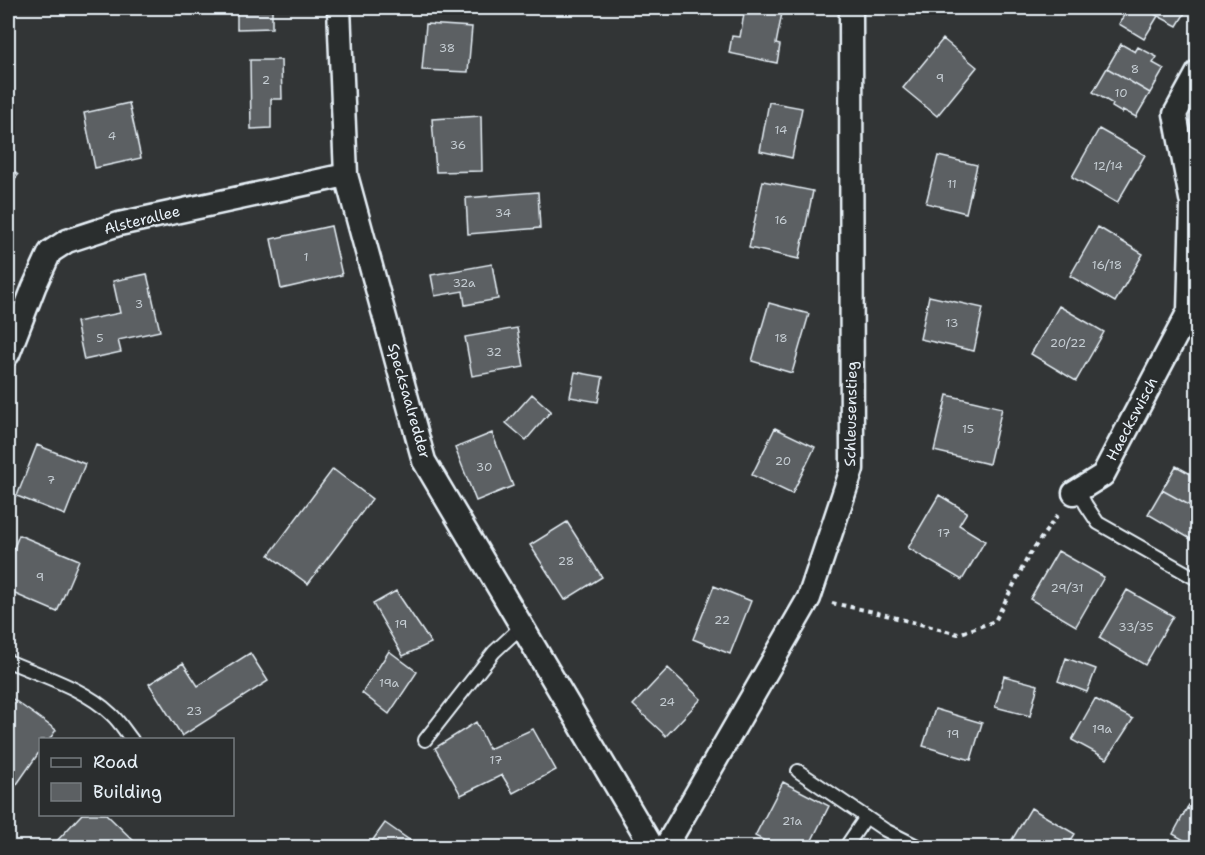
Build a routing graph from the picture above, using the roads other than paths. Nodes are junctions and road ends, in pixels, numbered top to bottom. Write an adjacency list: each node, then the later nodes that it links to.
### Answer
1 (339, 8): 4 (street, Specksaalredder)
2 (850, 8): 15 (street, Schleusenstieg)
3 (1197, 72): 6 (street, Haeckswisch)
4 (346, 175): 5 (street, Alsterallee); 8 (street, Specksaalredder)
5 (8, 354)
6 (1076, 491): 7 (lane)
7 (1195, 578)
8 (522, 626): 11 (lane); 14 (street, Specksaalredder)
9 (8, 661): 10 (lane)
10 (130, 738)
11 (425, 740)
12 (798, 771): 13 (lane)
13 (866, 817): 16 (lane); 17 (lane)
14 (653, 848)
15 (665, 848)
16 (845, 848)
17 (921, 848)

